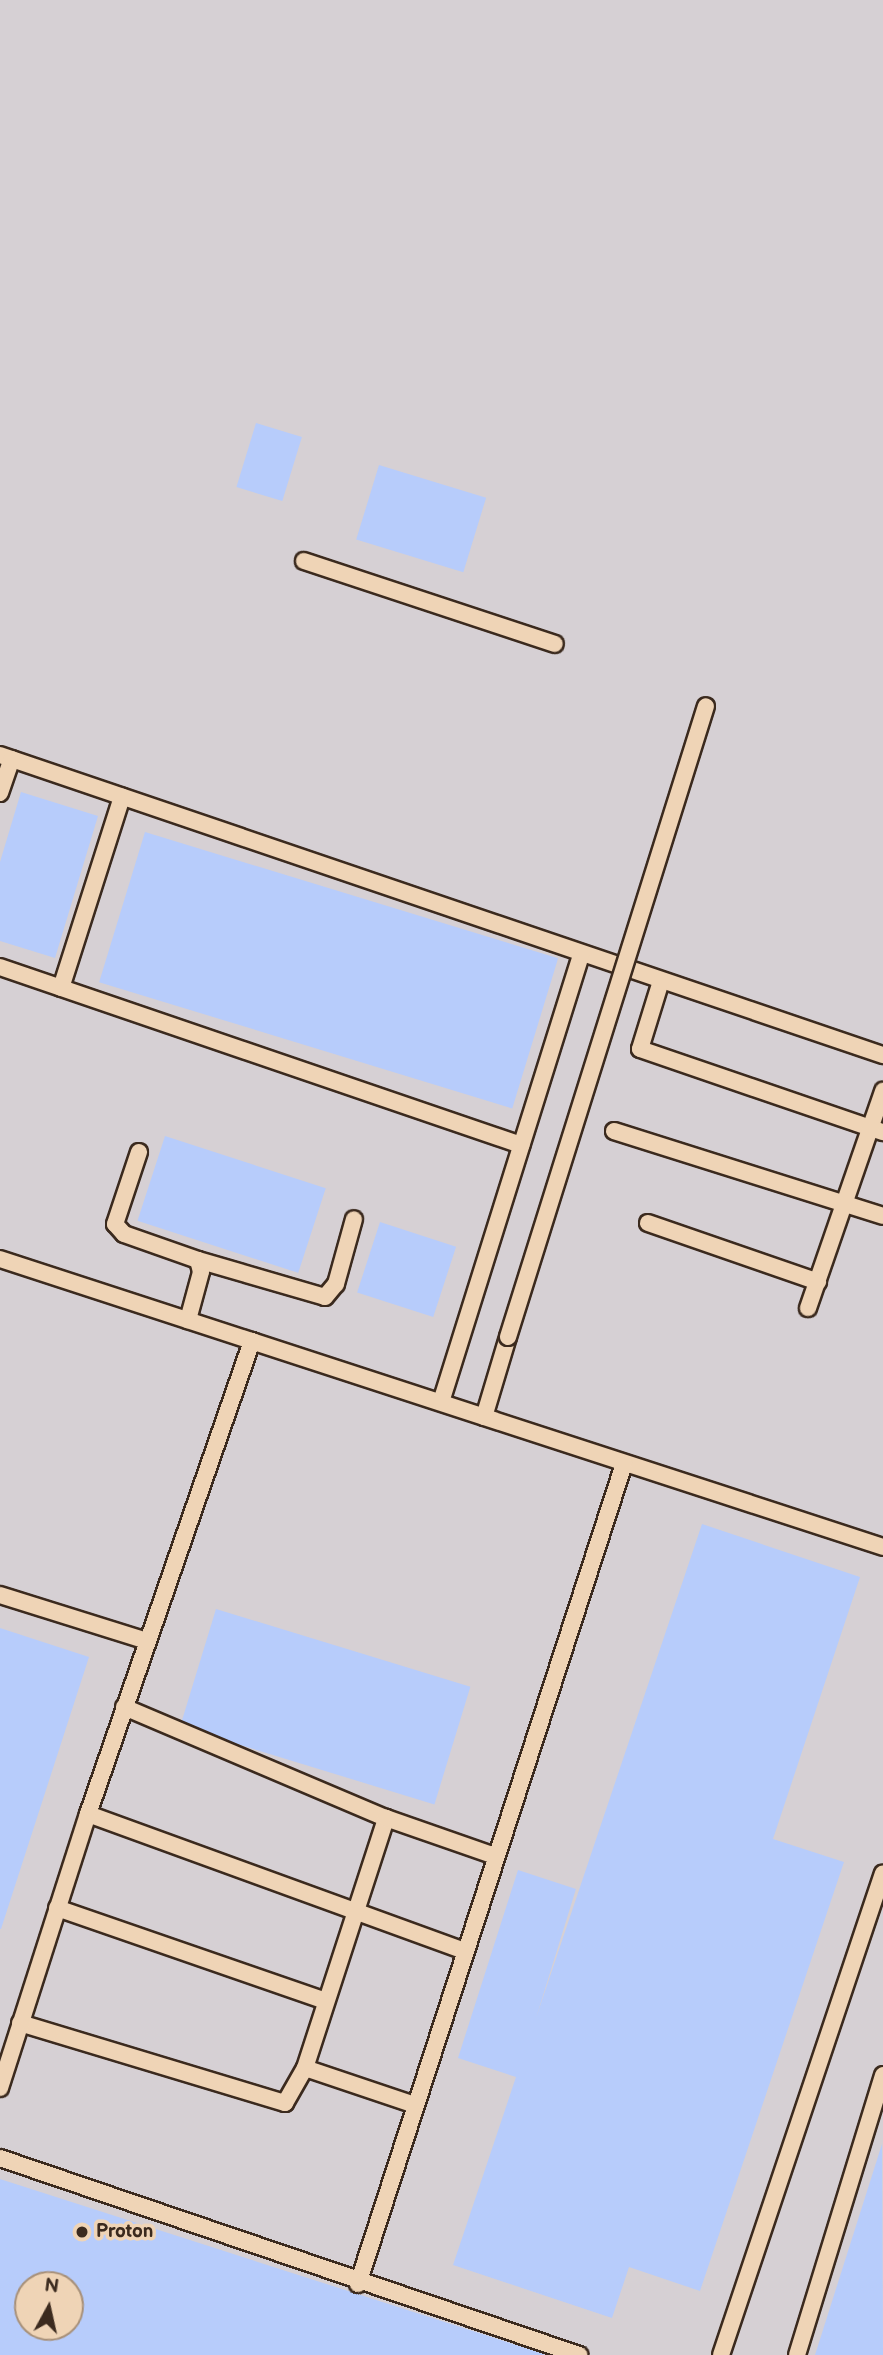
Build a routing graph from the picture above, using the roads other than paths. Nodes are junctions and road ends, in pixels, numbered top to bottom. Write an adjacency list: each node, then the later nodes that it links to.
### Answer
1 (304, 561): 2 (lane)
2 (555, 644)
3 (706, 706): 28 (lane, bridge)
4 (6, 757): 5 (lane); 6 (lane)
5 (0, 793)
6 (122, 797): 7 (lane); 10 (lane)
7 (582, 954): 9 (lane); 15 (lane)
8 (0, 967): 10 (lane)
9 (661, 981): 11 (lane); 14 (lane)
10 (61, 988): 15 (lane)
11 (883, 1055)
12 (883, 1091): 14 (lane)
13 (614, 1130): 17 (lane)
14 (877, 1130): 17 (lane)
15 (521, 1145): 27 (lane)
16 (139, 1152): 22 (lane)
17 (844, 1205): 18 (lane); 23 (lane)
18 (883, 1216)
19 (355, 1219): 22 (lane)
20 (648, 1223): 23 (lane)
21 (0, 1259): 25 (lane)
22 (198, 1260): 25 (lane)
23 (817, 1282): 24 (lane)
24 (808, 1308)
25 (188, 1320): 26 (lane)
26 (252, 1340): 27 (lane); 32 (lane)
27 (441, 1402): 28 (lane)
28 (484, 1417): 29 (lane)
29 (624, 1464): 30 (lane); 36 (lane)
30 (883, 1547)
31 (0, 1595): 32 (lane)
32 (147, 1641): 33 (lane)
33 (124, 1707): 34 (lane); 35 (lane)
34 (88, 1814): 38 (lane); 39 (lane)
35 (386, 1818): 36 (lane); 39 (lane)
36 (495, 1856): 40 (lane)
37 (883, 1873): 50 (lane)
38 (57, 1908): 41 (lane); 42 (lane)
39 (355, 1911): 40 (lane); 41 (lane)
40 (464, 1951): 46 (lane)
41 (325, 2001): 43 (lane)
42 (20, 2023): 43 (lane); 45 (lane)
43 (305, 2068): 46 (lane)
44 (883, 2075): 51 (lane)
45 (0, 2088)
46 (415, 2105): 48 (lane)
47 (0, 2158): 48 (lane)
48 (358, 2284): 49 (lane)
49 (579, 2355)
50 (721, 2355)
51 (797, 2355)

